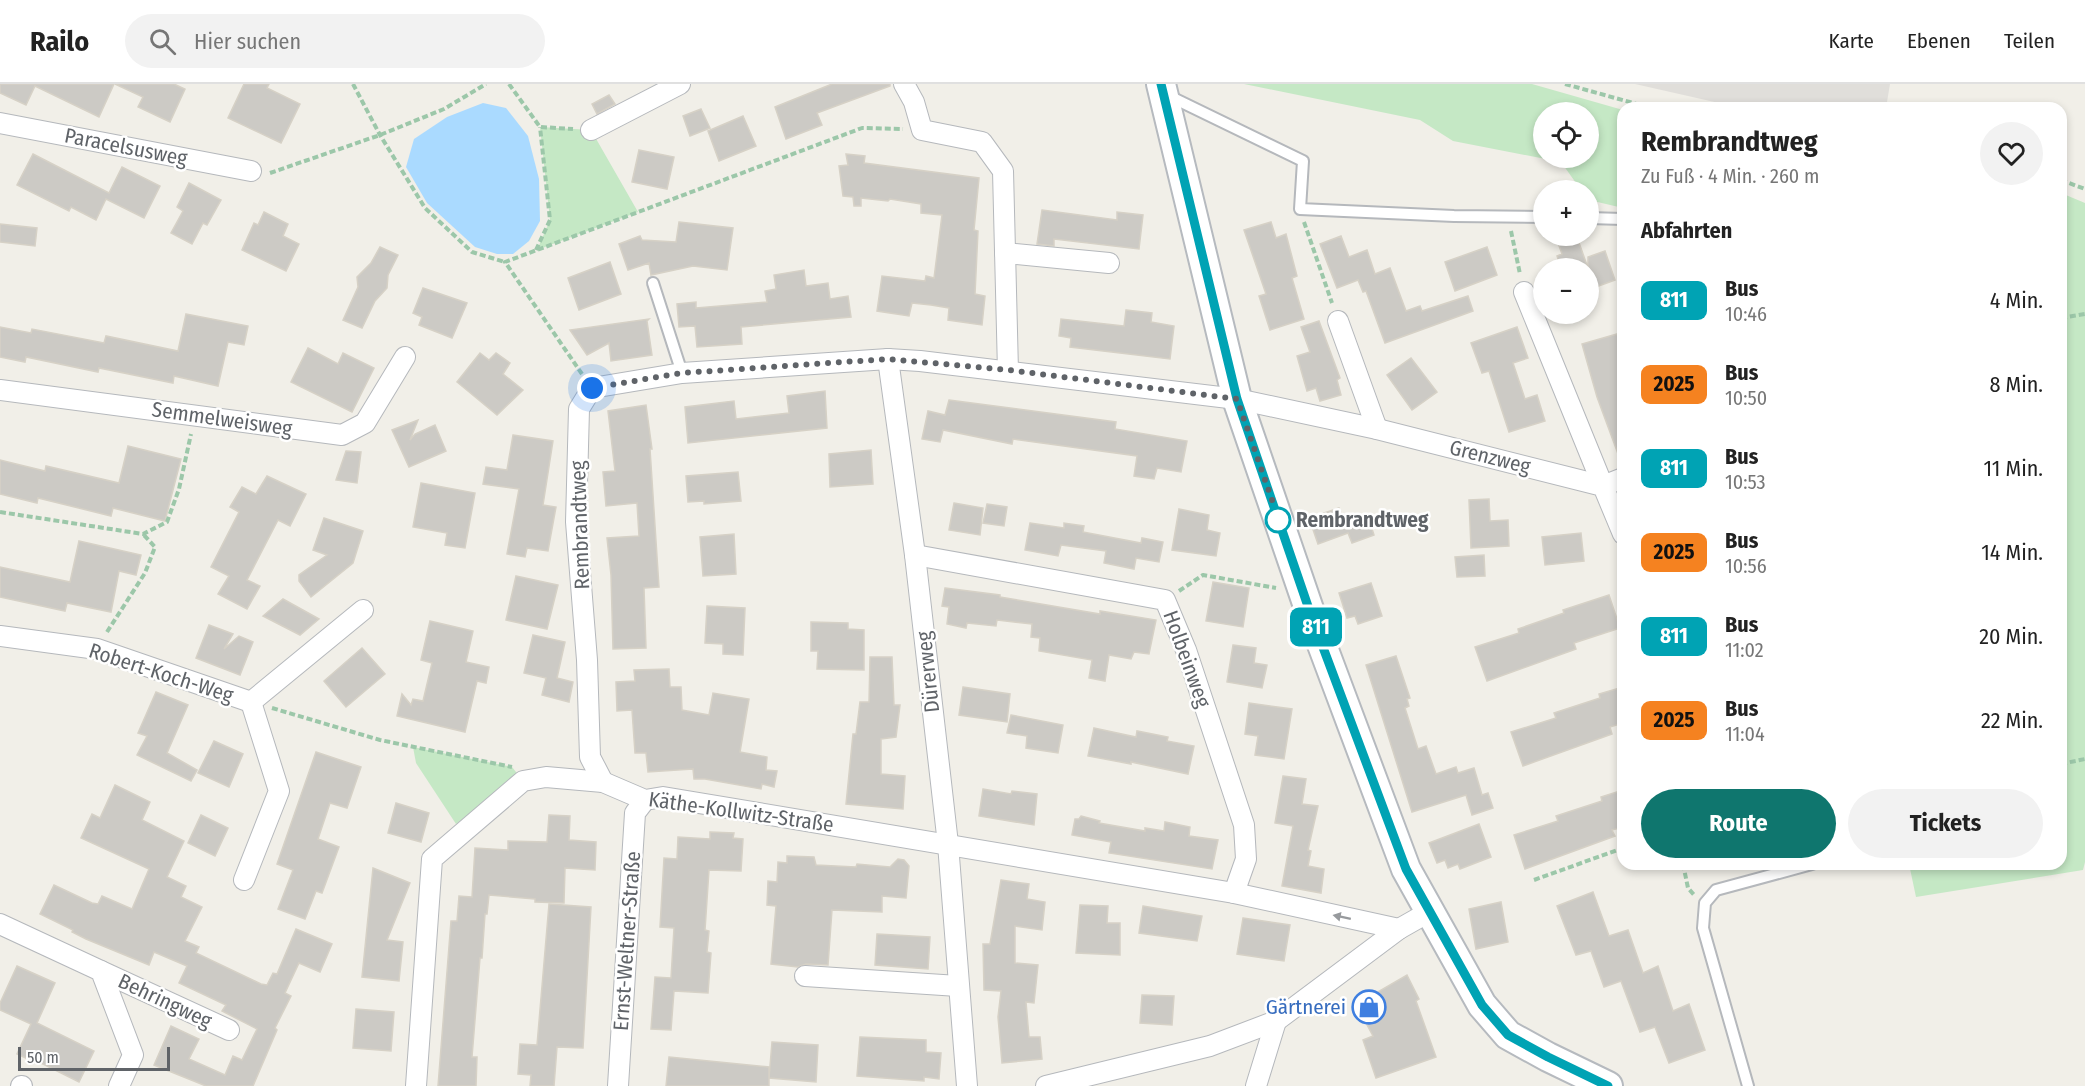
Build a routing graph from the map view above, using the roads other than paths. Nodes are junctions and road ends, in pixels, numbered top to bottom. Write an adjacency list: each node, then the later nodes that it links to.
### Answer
1 (680, 84): 5 (street)
2 (904, 84): 10 (street)
3 (1162, 89): 7 (lane); 20 (street)
4 (0, 123): 6 (street, Paracelsusweg)
5 (591, 130)
6 (251, 171)
7 (1533, 217)
8 (1599, 218): 9 (lane)
9 (1617, 219)
10 (1005, 254): 11 (street); 17 (street)
11 (1109, 263)
12 (653, 283): 18 (lane)
13 (1524, 292): 23 (street)
14 (1338, 321): 21 (street)
15 (405, 357): 19 (street, Semmelweisweg)
16 (888, 359): 17 (street); 18 (street); 25 (street, Dürerweg)
17 (1008, 370): 20 (street)
18 (682, 373): 29 (street, Rembrandtweg)
19 (0, 390)
20 (1237, 399): 21 (street, Grenzweg); 37 (street)
21 (1377, 429): 23 (street, Grenzweg)
22 (1617, 480): 23 (street)
23 (1603, 486): 24 (street)
24 (1617, 520)
25 (915, 555): 33 (street, Dürerweg); 36 (street, Holbeinweg)
26 (363, 610): 28 (street, Robert-Koch-Weg)
27 (0, 636): 28 (street, Robert-Koch-Weg)
28 (251, 702): 35 (street, Robert-Koch-Weg)
29 (590, 757): 30 (street); 31 (street, Rembrandtweg)
30 (571, 779): 31 (street, Käthe-Kollwitz-Straße); 46 (street, Käthe-Kollwitz-Straße)
31 (603, 782): 32 (street, Käthe-Kollwitz-Straße)
32 (645, 800): 33 (street, Käthe-Kollwitz-Straße); 47 (street, Ernst-Weltner-Straße)
33 (948, 844): 36 (street); 42 (street, Dürerweg)
34 (1790, 870): 52 (lane)
35 (244, 880)
36 (1234, 893): 39 (street, one-way to 36)
37 (1429, 912): 39 (street); 51 (street)
38 (0, 924): 40 (street, Behringweg)
39 (1399, 929): 43 (street)
40 (100, 971): 44 (street, Behringweg); 45 (street, Behringweg)
41 (805, 976): 42 (street)
42 (958, 986): 48 (street, Dürerweg)
43 (1276, 1021): 49 (street); 50 (street)
44 (229, 1030)
45 (119, 1086)
46 (416, 1086)
47 (618, 1086)
48 (967, 1086)
49 (1046, 1086)
50 (1256, 1086)
51 (1608, 1086)
52 (1748, 1086)

